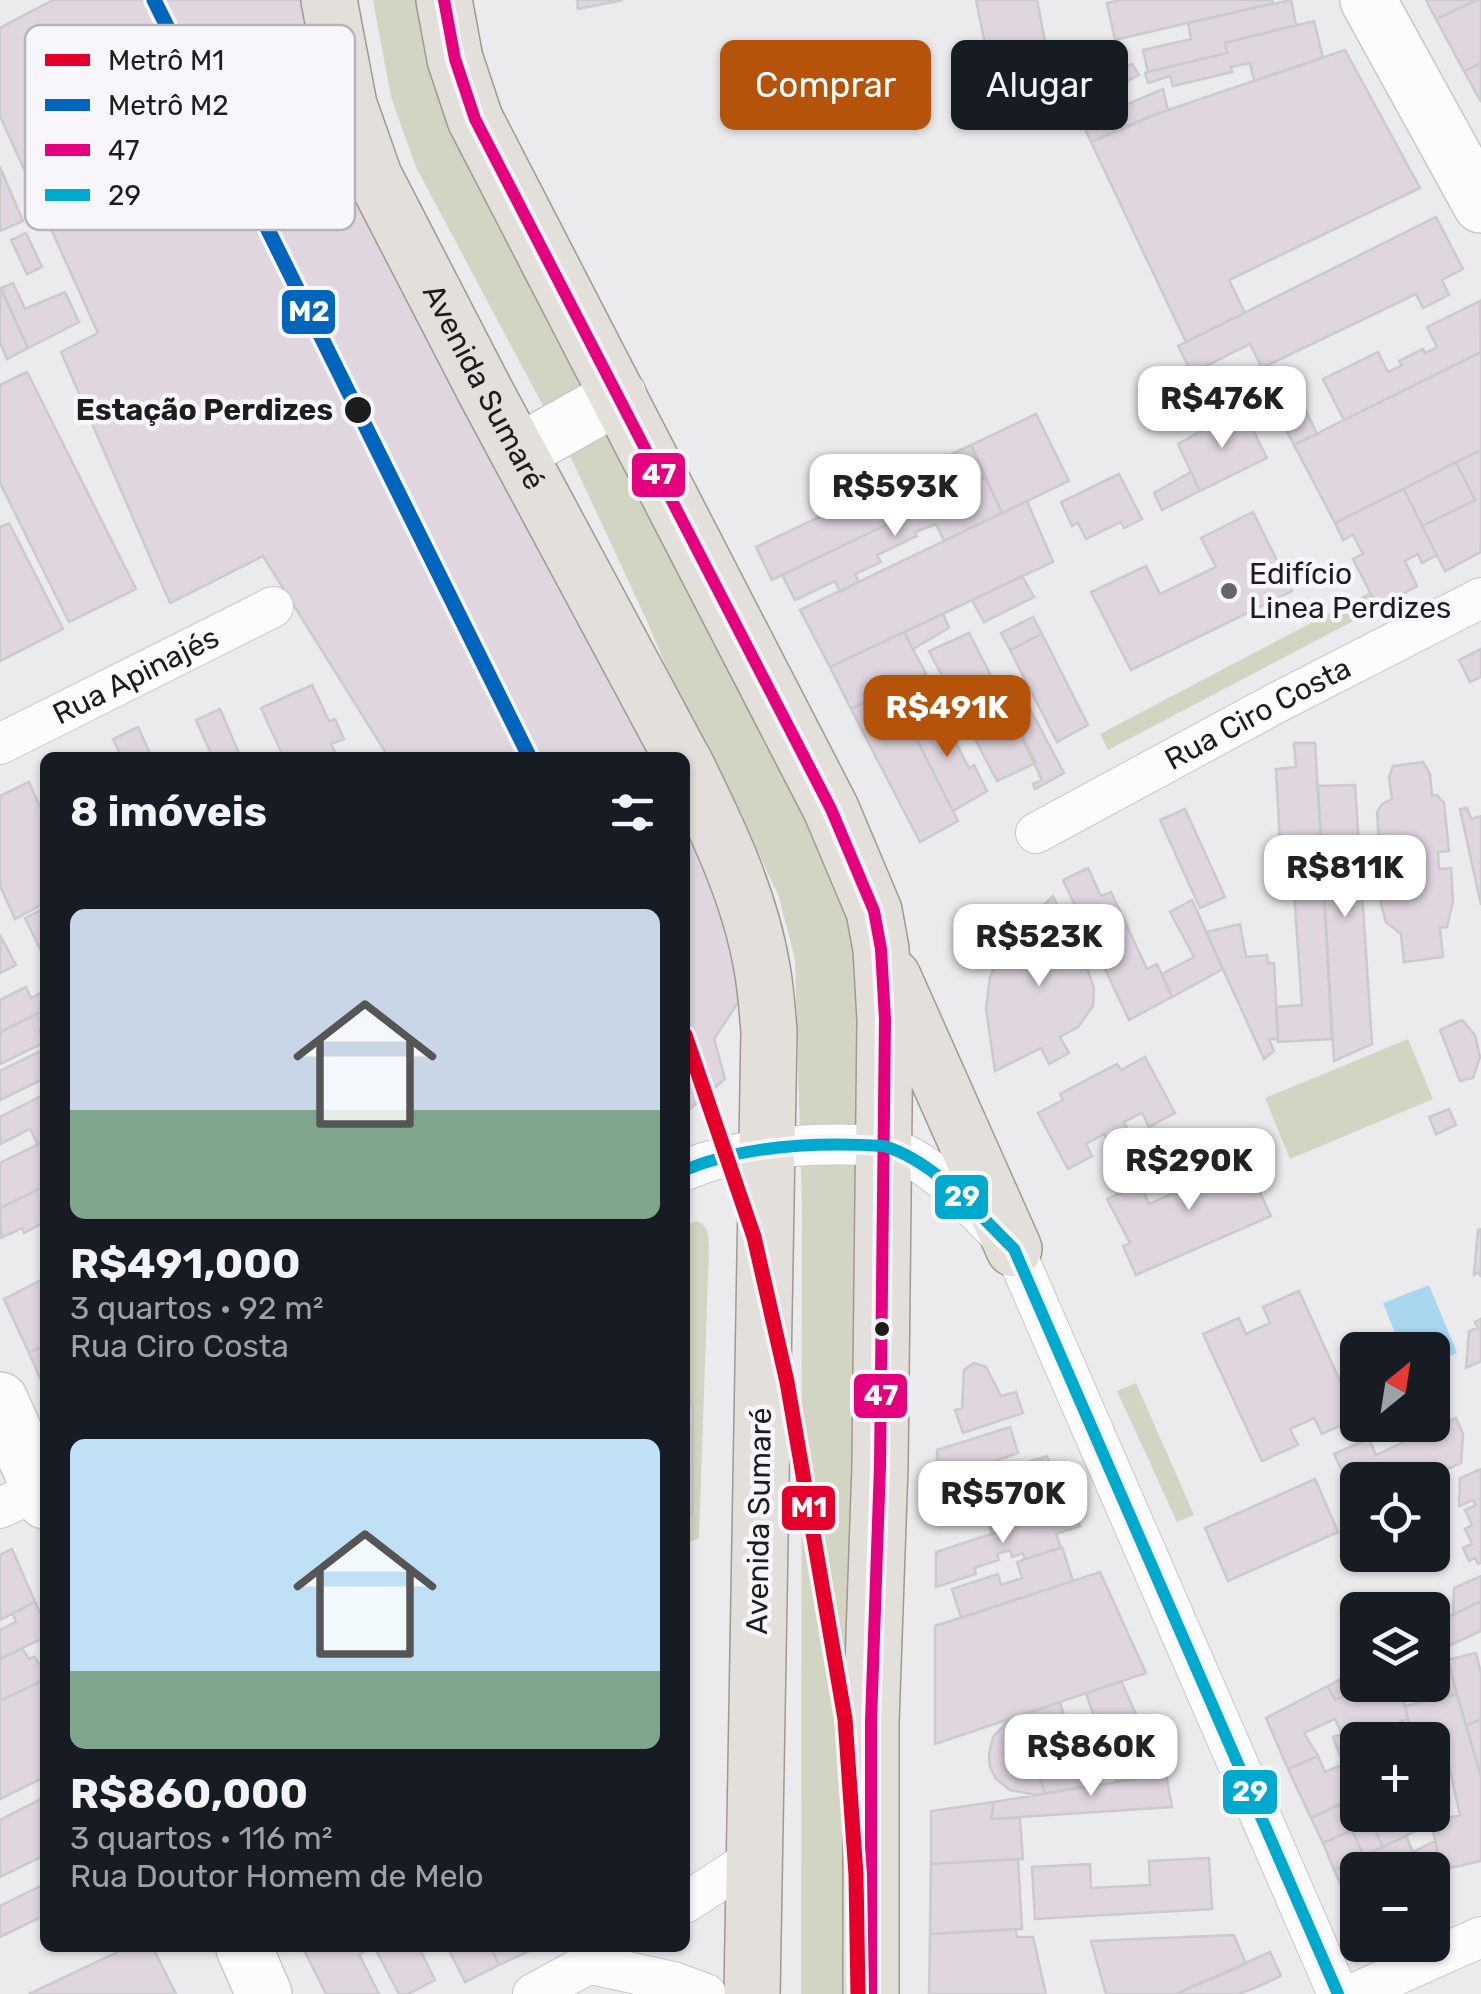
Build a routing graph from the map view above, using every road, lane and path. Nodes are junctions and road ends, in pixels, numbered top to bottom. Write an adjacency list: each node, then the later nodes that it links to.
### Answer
1 (329, 0): 4 (main road, Avenida Sumaré)
2 (444, 0): 7 (main road)
3 (1368, 0): 6 (street)
4 (334, 25)
5 (355, 122): 8 (main road, Avenida Sumaré)
6 (1481, 206)
7 (619, 396): 8 (street); 15 (main road)
8 (520, 452): 12 (main road, Avenida Sumaré)
9 (1481, 598): 14 (street, Rua Ciro Costa)
10 (272, 607): 11 (street, Rua Apinajés)
11 (0, 744)
12 (680, 752)
13 (690, 772): 17 (main road, Avenida Sumaré)
14 (1036, 833)
15 (881, 950): 16 (main road); 19 (main road)
16 (884, 1146): 17 (street); 19 (street); 31 (main road)
17 (767, 1150): 18 (street); 22 (main road, Avenida Sumaré)
18 (690, 1168)
19 (1014, 1249): 32 (street)
20 (0, 1400): 21 (street)
21 (32, 1496)
22 (754, 1858): 23 (street); 30 (main road, Avenida Sumaré)
23 (690, 1901)
24 (1481, 1937): 33 (street)
25 (246, 1952): 27 (street)
26 (604, 1956): 28 (street); 29 (street)
27 (264, 1994)
28 (532, 1994)
29 (706, 1994)
30 (752, 1994)
31 (871, 1994)
32 (1338, 1994)
33 (1353, 1994)

